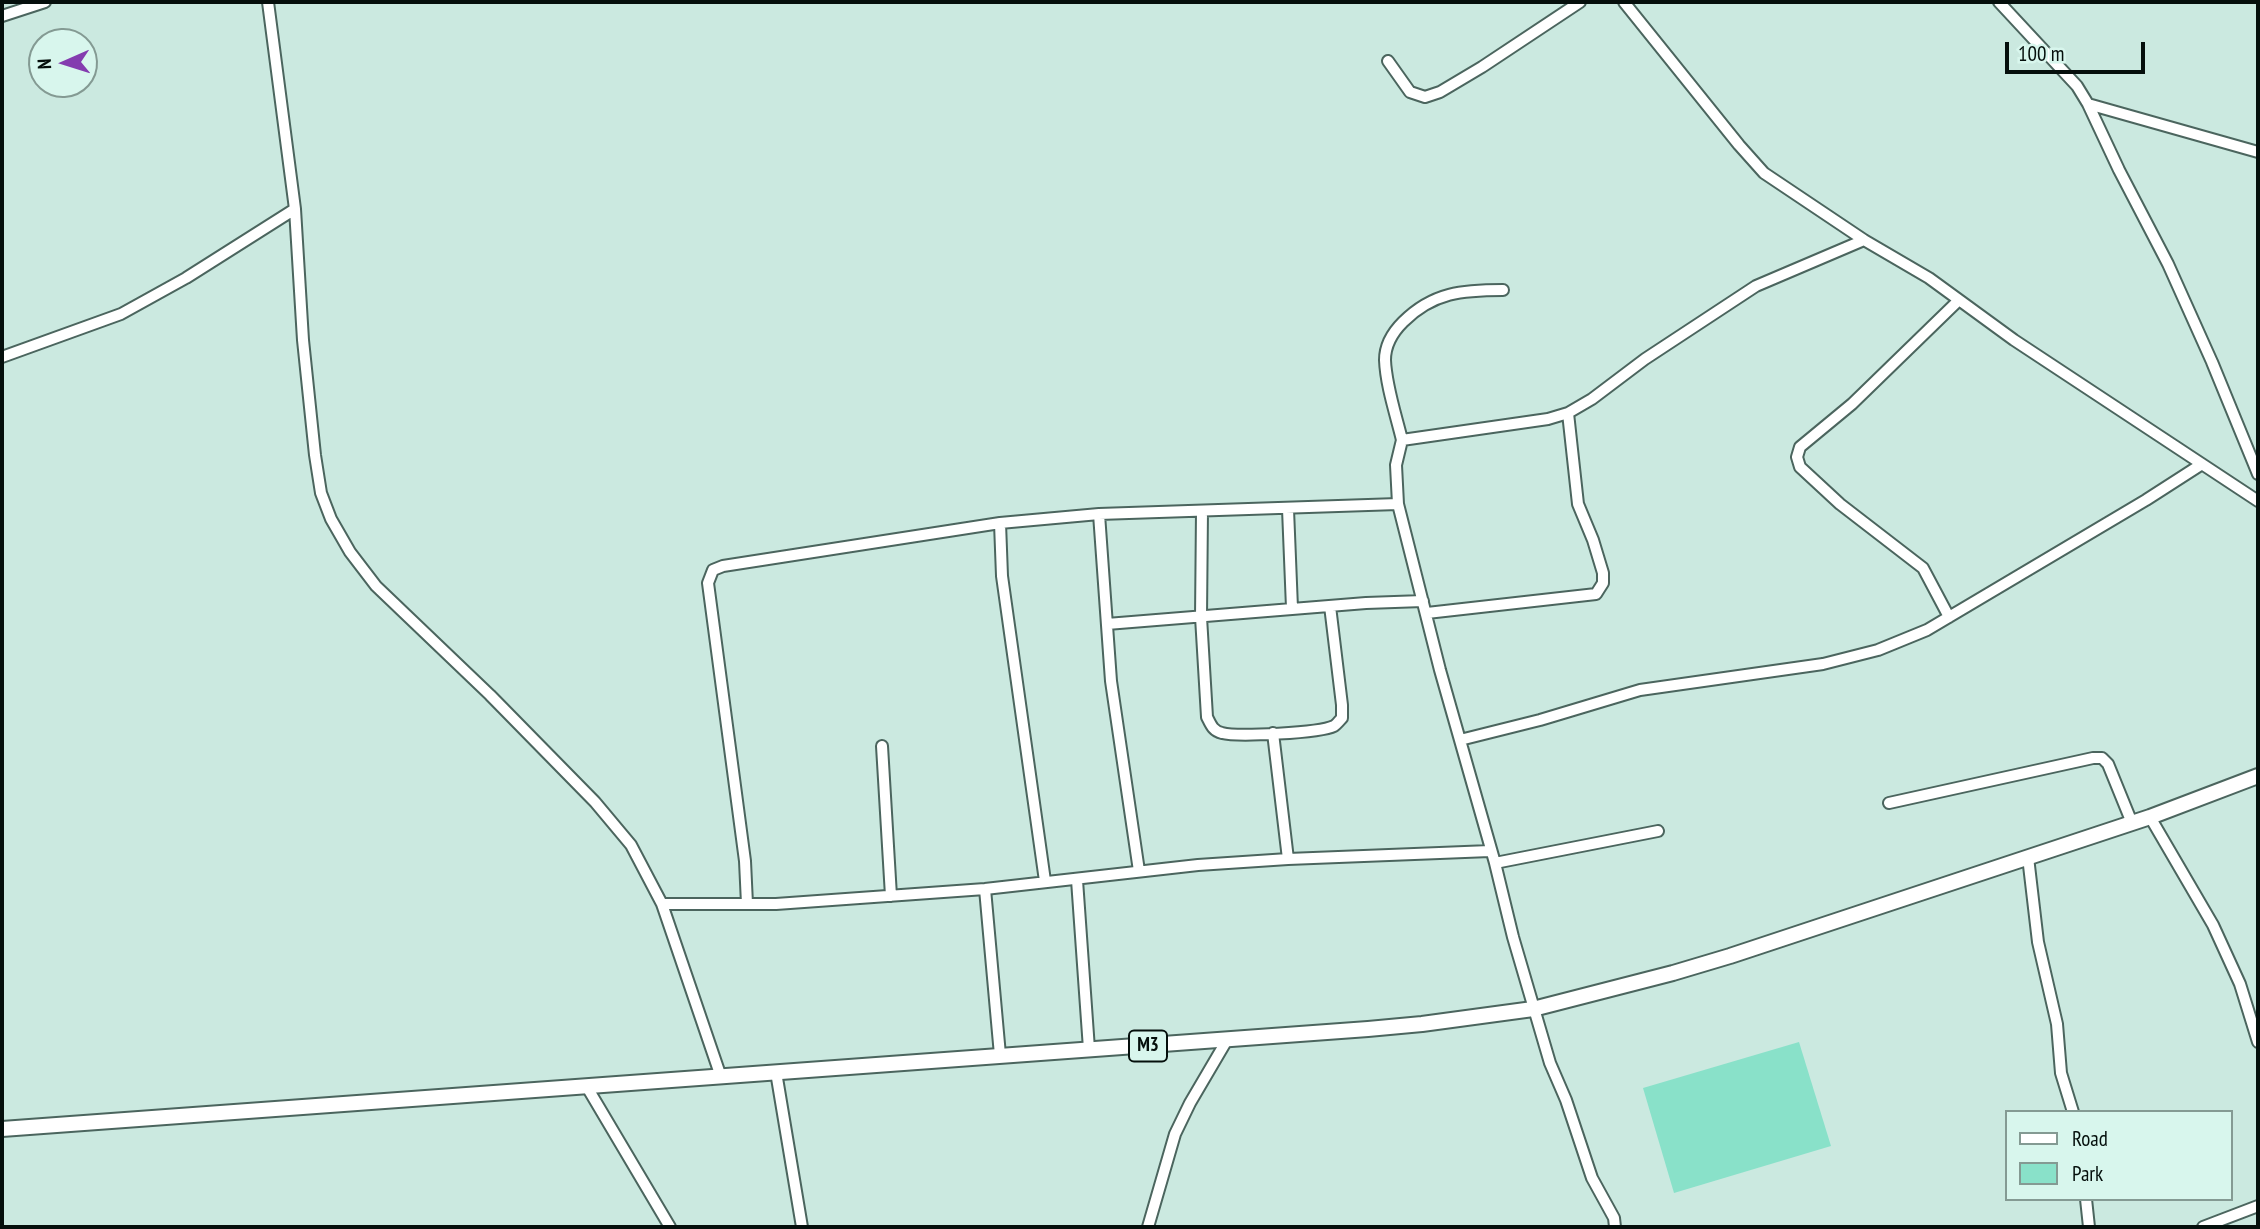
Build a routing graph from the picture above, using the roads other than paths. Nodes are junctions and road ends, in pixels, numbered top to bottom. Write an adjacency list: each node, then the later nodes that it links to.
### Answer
1 (46, 2): 6 (street)
2 (268, 2): 10 (street)
3 (1580, 2): 7 (street)
4 (1624, 2): 11 (street)
5 (1999, 2): 8 (street)
6 (2, 16)
7 (1388, 61)
8 (2088, 104): 9 (street); 18 (street)
9 (2258, 152)
10 (295, 209): 14 (street); 49 (street)
11 (1864, 240): 13 (street); 15 (street)
12 (1503, 290): 16 (street)
13 (1959, 300): 17 (street); 30 (street)
14 (2, 357)
15 (1568, 414): 16 (street); 28 (street)
16 (1402, 440): 20 (street)
17 (2202, 464): 19 (street); 30 (street)
18 (2258, 474)
19 (2258, 501)
20 (1398, 504): 21 (street); 25 (street)
21 (1288, 509): 22 (street); 27 (street)
22 (1202, 511): 23 (street); 29 (street)
23 (1099, 514): 24 (street); 31 (street)
24 (1000, 523): 46 (street); 50 (street)
25 (1423, 601): 26 (street); 28 (street)
26 (1330, 606): 27 (street); 32 (street)
27 (1292, 608): 29 (street)
28 (1427, 613): 33 (street)
29 (1201, 617): 31 (street); 32 (street)
30 (1949, 617): 33 (street)
31 (1107, 624): 44 (street)
32 (1273, 733): 42 (street)
33 (1461, 740): 40 (street)
34 (882, 746): 48 (street)
35 (2258, 776): 37 (main road, M3)
36 (1889, 803): 38 (street)
37 (2150, 817): 38 (main road, M3); 53 (street)
38 (2132, 823): 41 (main road, M3)
39 (1658, 831): 43 (street)
40 (1490, 851): 42 (street); 43 (street)
41 (2028, 857): 51 (main road, M3); 59 (street)
42 (1288, 859): 44 (street)
43 (1495, 863): 51 (street)
44 (1139, 871): 45 (street)
45 (1077, 880): 46 (street); 54 (street)
46 (1045, 881): 47 (street)
47 (985, 888): 48 (street); 55 (street)
48 (891, 896): 50 (street)
49 (662, 904): 50 (street); 57 (street)
50 (747, 904)
51 (1533, 1009): 52 (main road, M3); 66 (street)
52 (1227, 1040): 54 (main road, M3); 65 (street)
53 (2258, 1042)
54 (1089, 1048): 55 (main road, M3)
55 (1000, 1055): 56 (main road, M3)
56 (776, 1072): 57 (main road, M3); 64 (street)
57 (722, 1077): 58 (main road, M3)
58 (587, 1087): 60 (main road, M3); 63 (street)
59 (2072, 1110)
60 (2, 1129)
61 (2086, 1201): 67 (street)
62 (2258, 1206): 68 (street)
63 (670, 1227)
64 (802, 1227)
65 (1148, 1227)
66 (1615, 1227)
67 (2089, 1227)
68 (2203, 1227)

